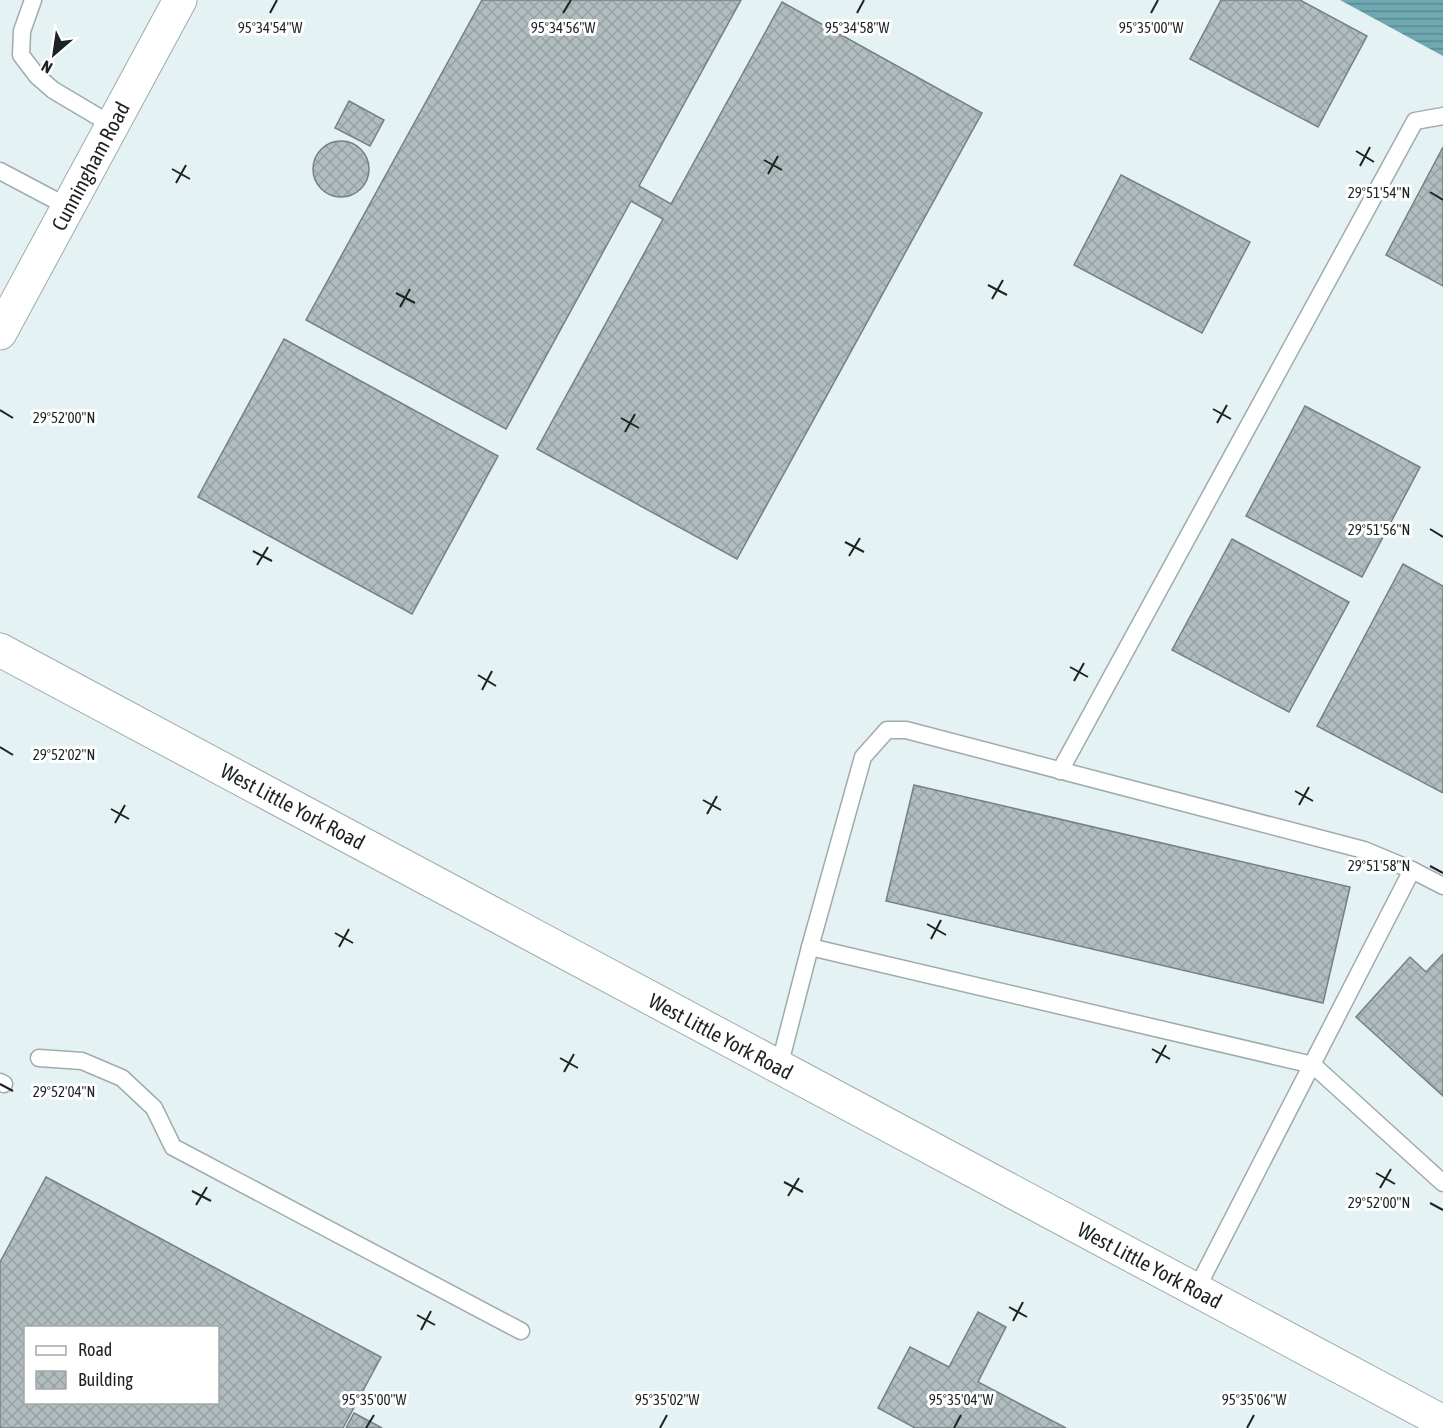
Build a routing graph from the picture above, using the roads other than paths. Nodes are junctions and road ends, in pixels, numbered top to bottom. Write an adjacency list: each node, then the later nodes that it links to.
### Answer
1 (33, 0): 4 (lane)
2 (180, 0): 4 (main road, Cunningham Road)
3 (1443, 116): 9 (lane)
4 (112, 125): 6 (main road, Cunningham Road)
5 (0, 171): 6 (lane)
6 (68, 207): 7 (main road, Cunningham Road)
7 (0, 333)
8 (0, 650): 15 (main road, West Little York Road)
9 (1060, 771): 10 (lane); 12 (lane)
10 (1412, 870): 11 (lane); 14 (lane)
11 (1443, 886)
12 (810, 947): 14 (lane); 15 (lane)
13 (39, 1058): 18 (lane)
14 (1313, 1065): 16 (lane); 17 (lane)
15 (779, 1067): 17 (main road, West Little York Road)
16 (1443, 1183)
17 (1196, 1290): 19 (main road, West Little York Road)
18 (522, 1331)
19 (1443, 1422)

